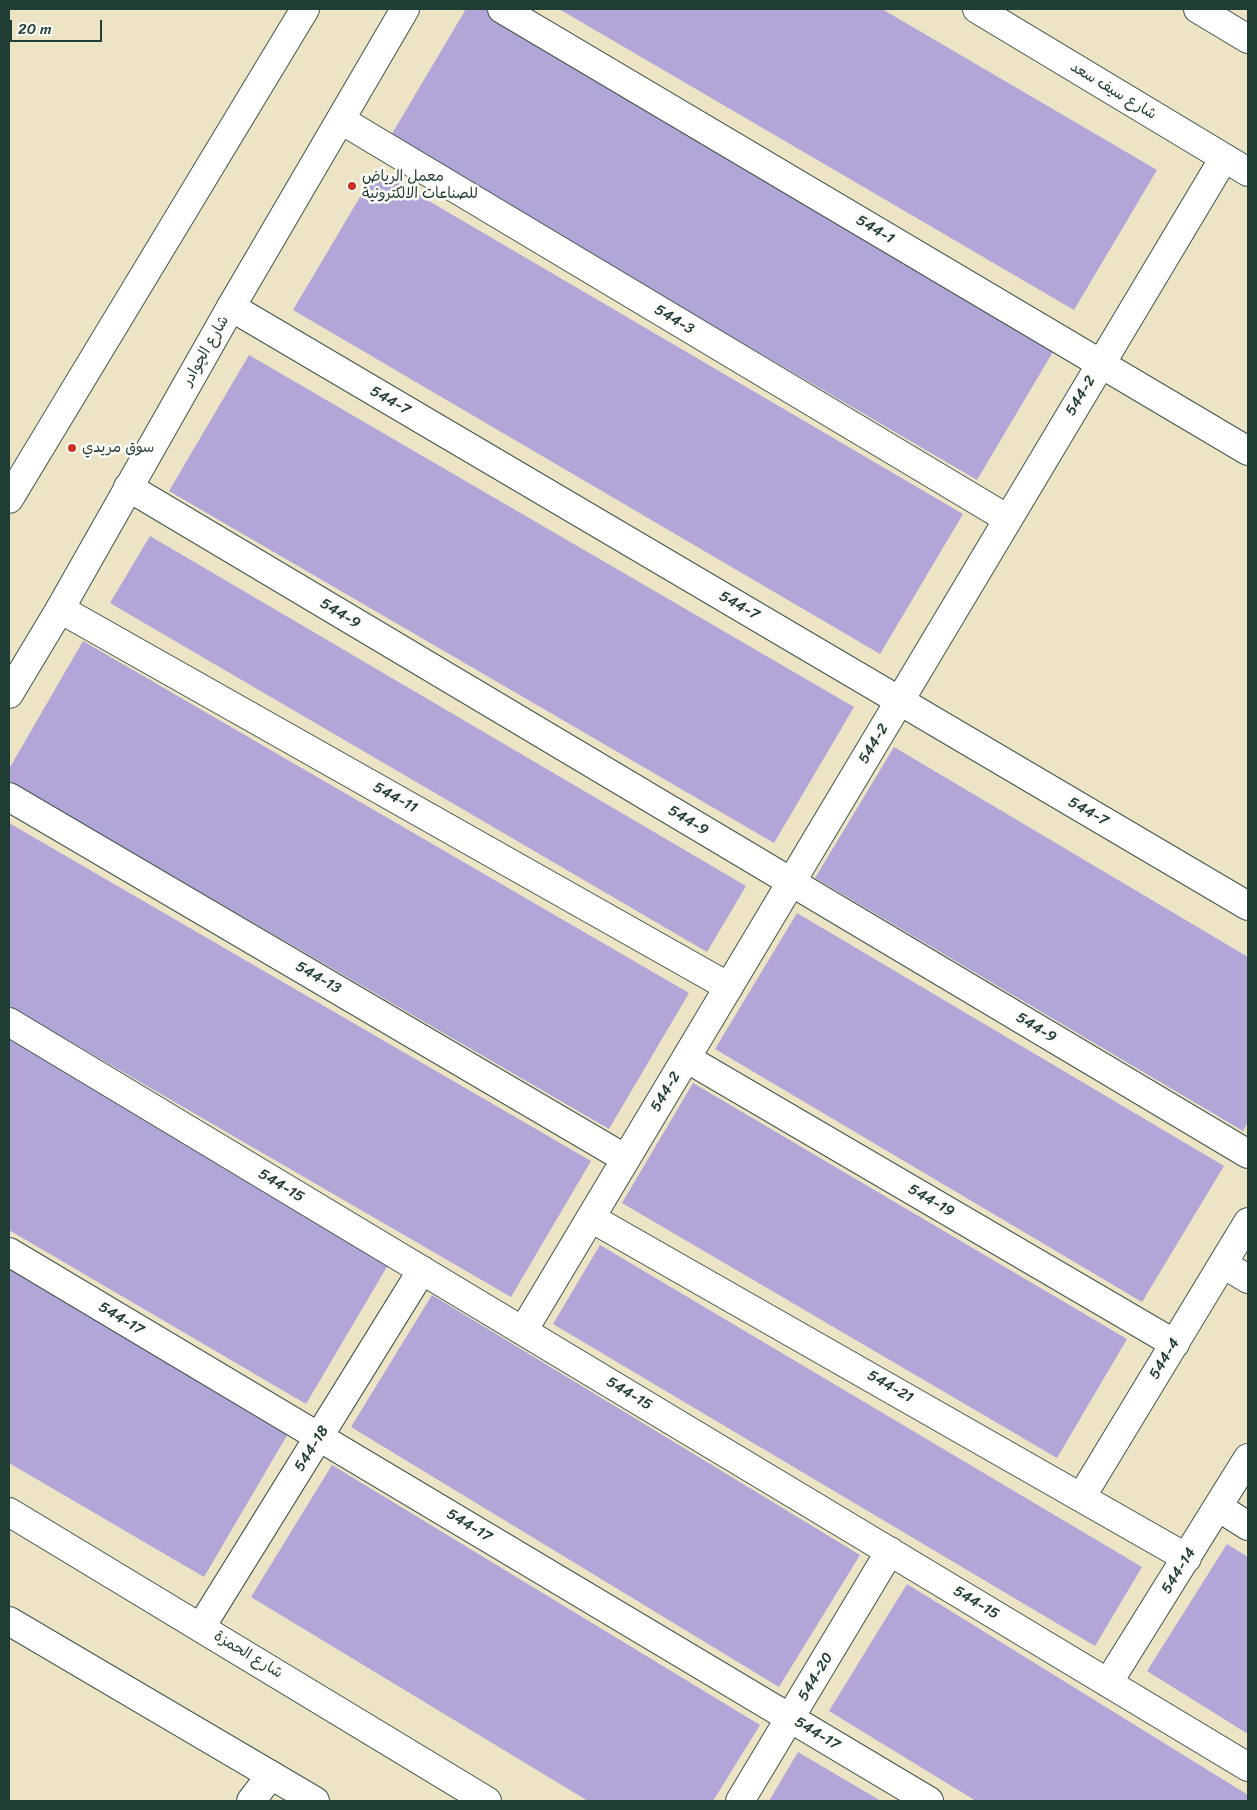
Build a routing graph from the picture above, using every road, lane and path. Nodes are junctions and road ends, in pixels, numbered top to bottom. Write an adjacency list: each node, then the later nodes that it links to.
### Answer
1 (305, 9): 14 (street)
2 (405, 9): 7 (street, شارع الچوادر)
3 (502, 9): 11 (street, 544-1)
4 (977, 9): 8 (street, شارع سيف سعد)
5 (1198, 9): 6 (street)
6 (1248, 39)
7 (341, 120): 10 (street, شارع الچوادر); 15 (street, 544-3)
8 (1224, 158): 9 (street, شارع سيف سعد); 11 (street, 544-2)
9 (1248, 172)
10 (230, 307): 13 (street, شارع الچوادر); 18 (street, 544-7)
11 (1100, 364): 12 (street, 544-1); 15 (street, 544-2)
12 (1248, 451)
13 (128, 487): 16 (street, شارع الچوادر); 20 (street, 544-9)
14 (9, 499)
15 (1008, 519): 18 (street, 544-2)
16 (60, 609): 17 (street, شارع الچوادر); 22 (street, 544-11)
17 (9, 694)
18 (900, 701): 20 (street, 544-2); 21 (street, 544-7)
19 (9, 797): 26 (street, 544-13)
20 (791, 882): 22 (street, 544-2); 25 (street, 544-9)
21 (1248, 906)
22 (729, 987): 24 (street, 544-2)
23 (9, 1022): 31 (street, 544-15)
24 (686, 1058): 26 (street, 544-2); 34 (street, 544-19)
25 (1248, 1154)
26 (626, 1159): 27 (street, 544-2)
27 (591, 1218): 33 (street, 544-2); 37 (street, 544-21)
28 (1248, 1222): 30 (street, 544-4)
29 (9, 1252): 35 (street, 544-17)
30 (1223, 1264): 32 (street); 34 (street, 544-4)
31 (422, 1270): 33 (street, 544-15); 35 (street, 544-18)
32 (1248, 1279)
33 (523, 1331): 41 (street, 544-15)
34 (1175, 1344): 37 (street, 544-4)
35 (319, 1437): 44 (street, 544-18); 46 (street, 544-17)
36 (1248, 1458): 38 (street, 544-14)
37 (1082, 1496): 42 (street, 544-21)
38 (1218, 1507): 40 (street); 42 (street, 544-14)
39 (9, 1512): 44 (street, شارع الحمزة)
40 (1248, 1526)
41 (890, 1551): 45 (street, 544-15); 46 (street, 544-20)
42 (1187, 1558): 45 (street, 544-14)
43 (9, 1621): 48 (street)
44 (202, 1627): 51 (street, شارع الحمزة)
45 (1108, 1683): 47 (street, 544-15)
46 (791, 1719): 52 (street, 544-20); 53 (street, 544-17)
47 (1248, 1767)
48 (271, 1775): 49 (street); 50 (street)
49 (252, 1801)
50 (315, 1801)
51 (487, 1801)
52 (740, 1801)
53 (929, 1801)

